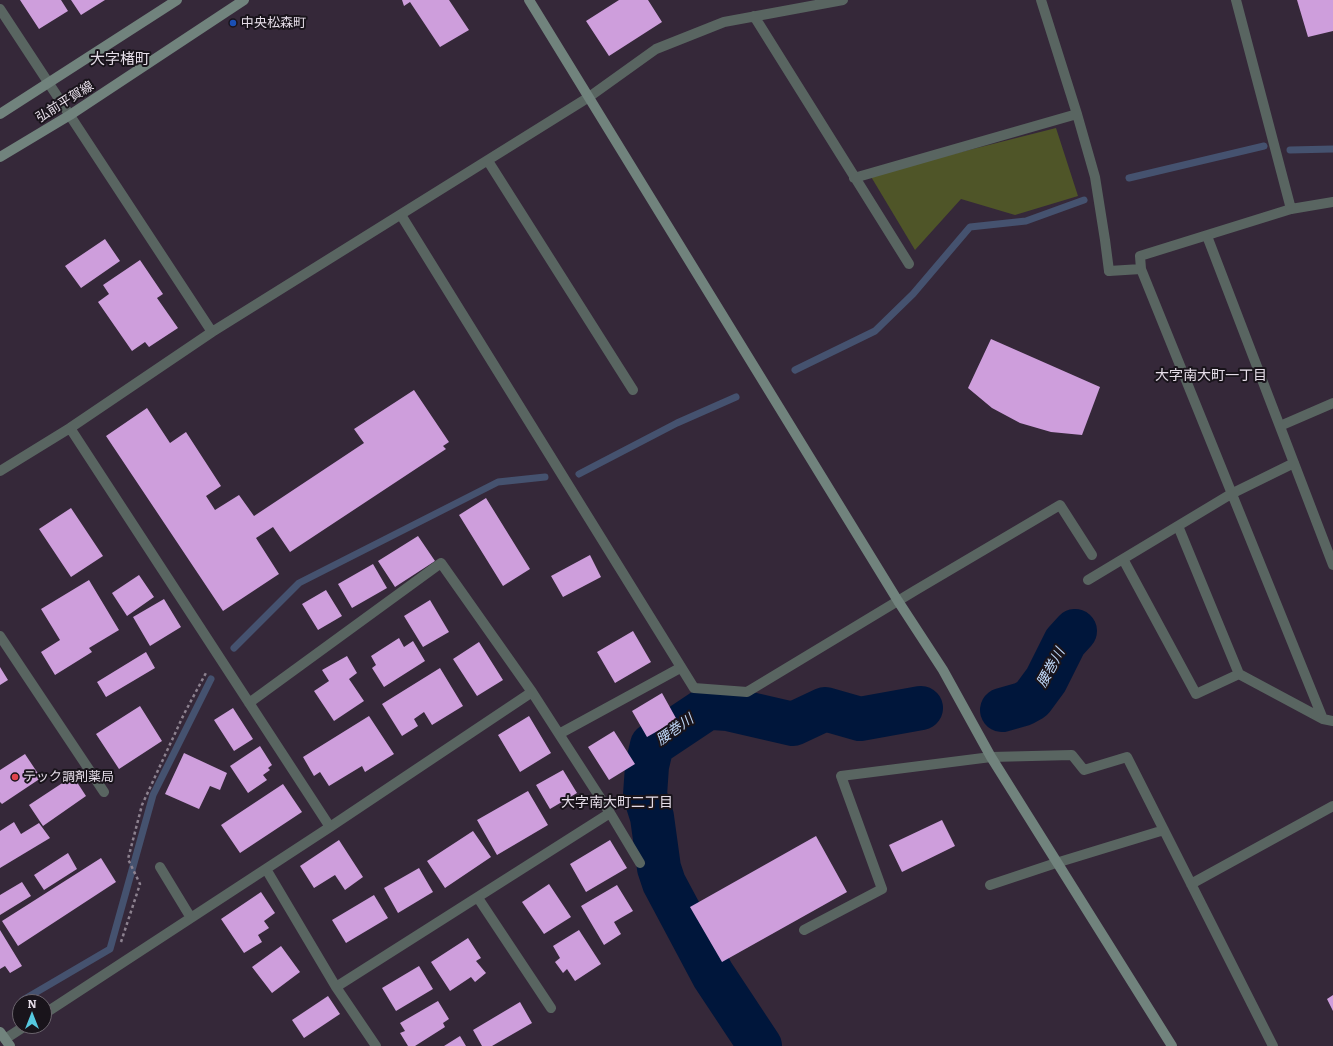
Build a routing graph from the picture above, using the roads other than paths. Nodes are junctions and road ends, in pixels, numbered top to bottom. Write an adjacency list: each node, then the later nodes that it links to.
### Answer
1 (177, 0): 9 (street, 弘前平賀線)
2 (244, 0): 13 (street, 弘前平賀線)
3 (529, 0): 10 (street)
4 (843, 0): 8 (street)
5 (1041, 0): 12 (street)
6 (1236, 0): 18 (street)
7 (0, 9): 9 (street)
8 (754, 16): 10 (street); 16 (street)
9 (49, 84): 11 (street, 弘前平賀線); 13 (street)
10 (589, 97): 15 (street); 36 (street)
11 (0, 114)
12 (1077, 114): 16 (street); 22 (street)
13 (70, 115): 14 (street, 弘前平賀線); 23 (street)
14 (0, 157)
15 (488, 161): 19 (street); 24 (street)
16 (854, 178): 21 (street)
17 (1333, 202): 18 (street)
18 (1291, 209): 20 (street)
19 (401, 215): 23 (street); 38 (street)
20 (1207, 236): 22 (street); 26 (street)
21 (909, 264)
22 (1141, 269): 30 (street)
23 (212, 332): 27 (street)
24 (634, 390)
25 (1333, 403): 26 (street)
26 (1280, 426): 28 (street)
27 (70, 428): 29 (street); 41 (street)
28 (1294, 463): 30 (street); 34 (street)
29 (0, 471)
30 (1231, 494): 31 (street); 42 (street)
31 (1178, 526): 33 (street); 39 (street)
32 (1092, 554): 36 (street)
33 (1123, 558): 35 (street); 39 (street)
34 (1333, 565)
35 (1088, 580)
36 (898, 601): 38 (street); 44 (street)
37 (0, 636): 45 (street)
38 (680, 668): 43 (street)
39 (1239, 674): 42 (street)
40 (532, 692): 41 (street); 43 (street); 48 (street)
41 (249, 703): 48 (street)
42 (1328, 720)
43 (559, 734): 47 (street)
44 (991, 758): 49 (street); 51 (street); 58 (street)
45 (104, 792)
46 (1333, 806): 54 (street)
47 (610, 814): 50 (street); 56 (street)
48 (330, 827): 53 (street)
49 (1164, 830): 51 (street); 54 (street)
50 (640, 863)
51 (1056, 863): 55 (street); 63 (street)
52 (160, 867): 57 (street)
53 (266, 869): 57 (street); 59 (street)
54 (1191, 884): 64 (street)
55 (990, 885)
56 (478, 898): 59 (street); 60 (street)
57 (191, 918): 61 (street)
58 (804, 930)
59 (336, 987): 62 (street)
60 (551, 1008)
61 (52, 1009)
62 (376, 1046)
63 (1172, 1046)
64 (1273, 1046)

